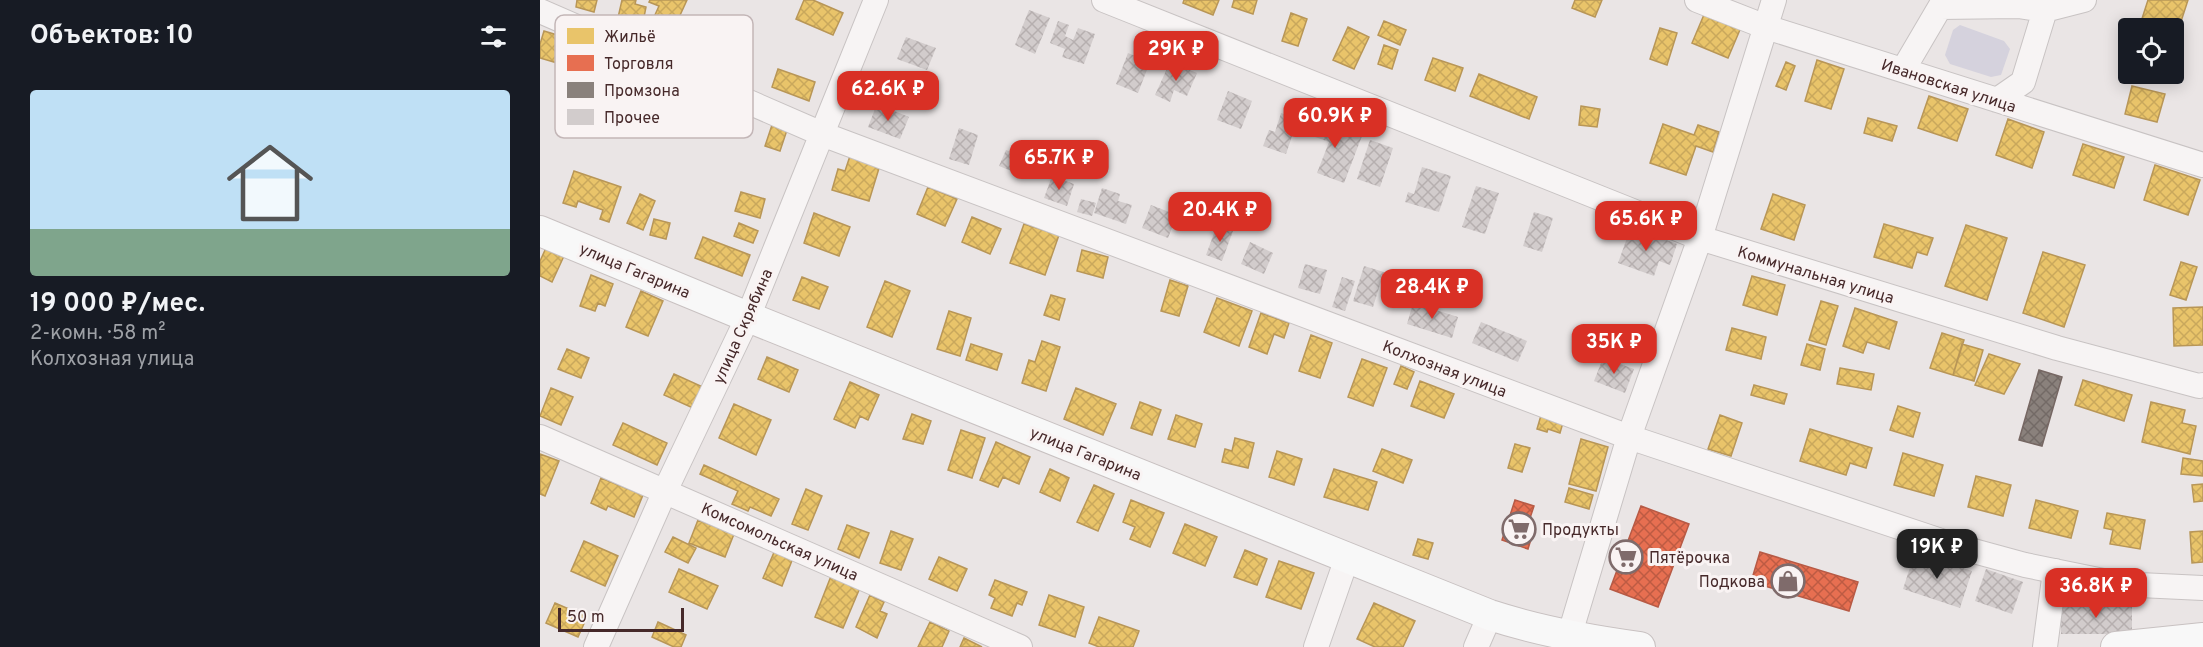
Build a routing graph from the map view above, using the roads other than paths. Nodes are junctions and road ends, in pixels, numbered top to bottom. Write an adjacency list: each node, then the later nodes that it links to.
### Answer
1 (876, 0): 13 (street, улица Скрябина)
2 (1104, 0): 16 (street, Коммунальная улица)
3 (1697, 0): 9 (street, Ивановская улица)
4 (1774, 0): 9 (street)
5 (2084, 0): 6 (street)
6 (2045, 10): 10 (street); 11 (street)
7 (540, 11): 8 (street, Колхозная улица)
8 (555, 18)
9 (1766, 27): 10 (street, Ивановская улица); 16 (street)
10 (1903, 70): 11 (street, Ивановская улица)
11 (1997, 100): 14 (street, Ивановская улица)
12 (753, 104): 13 (street, Колхозная улица)
13 (822, 134): 17 (street, улица Скрябина); 20 (street, Колхозная улица)
14 (2203, 165)
15 (540, 231): 17 (main road, улица Гагарина)
16 (1700, 238): 18 (street, Коммунальная улица); 20 (street)
17 (748, 317): 21 (street, улица Скрябина); 22 (main road, улица Гагарина)
18 (2203, 385)
19 (540, 437): 21 (street, Комсомольская улица)
20 (1629, 437): 23 (street, Колхозная улица); 27 (street)
21 (665, 491): 29 (street, улица Скрябина); 30 (street, Комсомольская улица)
22 (1347, 558): 25 (main road, улица Гагарина); 31 (street)
23 (2055, 571): 24 (street, Колхозная улица); 32 (street)
24 (2203, 588)
25 (1483, 637): 27 (main road, улица Гагарина)
26 (2203, 638): 33 (main road)
27 (1568, 642): 28 (main road, улица Гагарина)
28 (1633, 646)
29 (596, 647)
30 (1020, 647)
31 (1316, 647)
32 (2045, 647)
33 (2116, 647)

